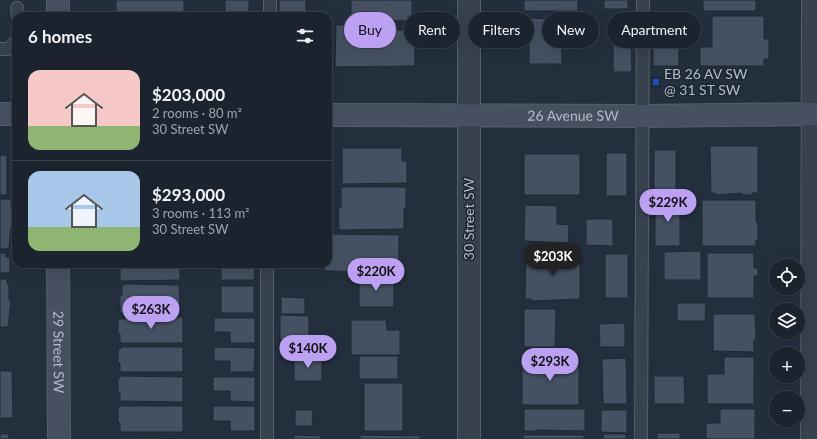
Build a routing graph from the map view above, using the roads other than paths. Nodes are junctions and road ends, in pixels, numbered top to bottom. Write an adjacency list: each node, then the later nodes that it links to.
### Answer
1 (58, 0): 6 (street)
2 (270, 0): 7 (lane)
3 (469, 0): 14 (street, 30 Street SW)
4 (643, 0): 15 (lane)
5 (813, 0): 12 (street)
6 (58, 12)
7 (270, 12)
8 (12, 46): 9 (lane)
9 (0, 49)
10 (0, 114): 11 (street)
11 (12, 114)
12 (815, 114): 15 (street, 26 Avenue SW); 22 (street)
13 (332, 115): 14 (street, 26 Avenue SW)
14 (469, 115): 15 (street, 26 Avenue SW); 20 (street, 30 Street SW)
15 (643, 116): 21 (lane)
16 (58, 268): 18 (street, 29 Street SW)
17 (267, 268): 19 (lane)
18 (59, 439)
19 (267, 439)
20 (469, 439)
21 (641, 439)
22 (812, 439)

